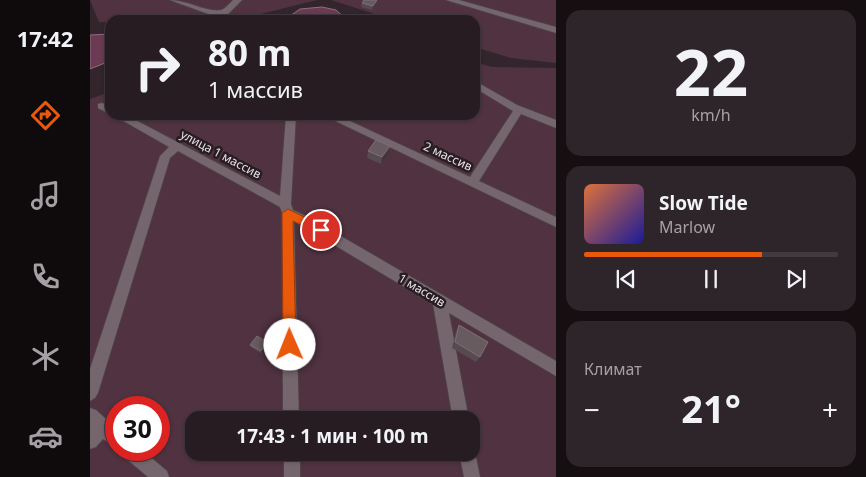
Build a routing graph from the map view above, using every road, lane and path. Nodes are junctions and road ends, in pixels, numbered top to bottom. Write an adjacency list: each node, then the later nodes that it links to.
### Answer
1 (174, 0): 2 (street)
2 (238, 0)
3 (450, 0): 4 (street)
4 (556, 30)
5 (480, 87): 6 (street)
6 (519, 110): 10 (street); 12 (street)
7 (128, 120): 11 (street, улица 1 массив)
8 (291, 120): 13 (street)
9 (339, 120): 12 (street, 2 массив)
10 (556, 124)
11 (177, 146): 13 (street, улица 1 массив); 17 (street)
12 (472, 182): 14 (street, 2 массив)
13 (286, 208): 15 (street, 1 массив); 18 (street)
14 (556, 222)
15 (440, 302): 16 (street, 1 массив); 19 (street)
16 (556, 369)
17 (90, 393)
18 (291, 411)
19 (459, 411)
20 (90, 416): 21 (street)
21 (103, 427): 22 (street)
22 (90, 441)
23 (142, 461): 26 (street)
24 (292, 461): 27 (street)
25 (469, 461): 28 (street)
26 (161, 477)
27 (292, 477)
28 (472, 477)

